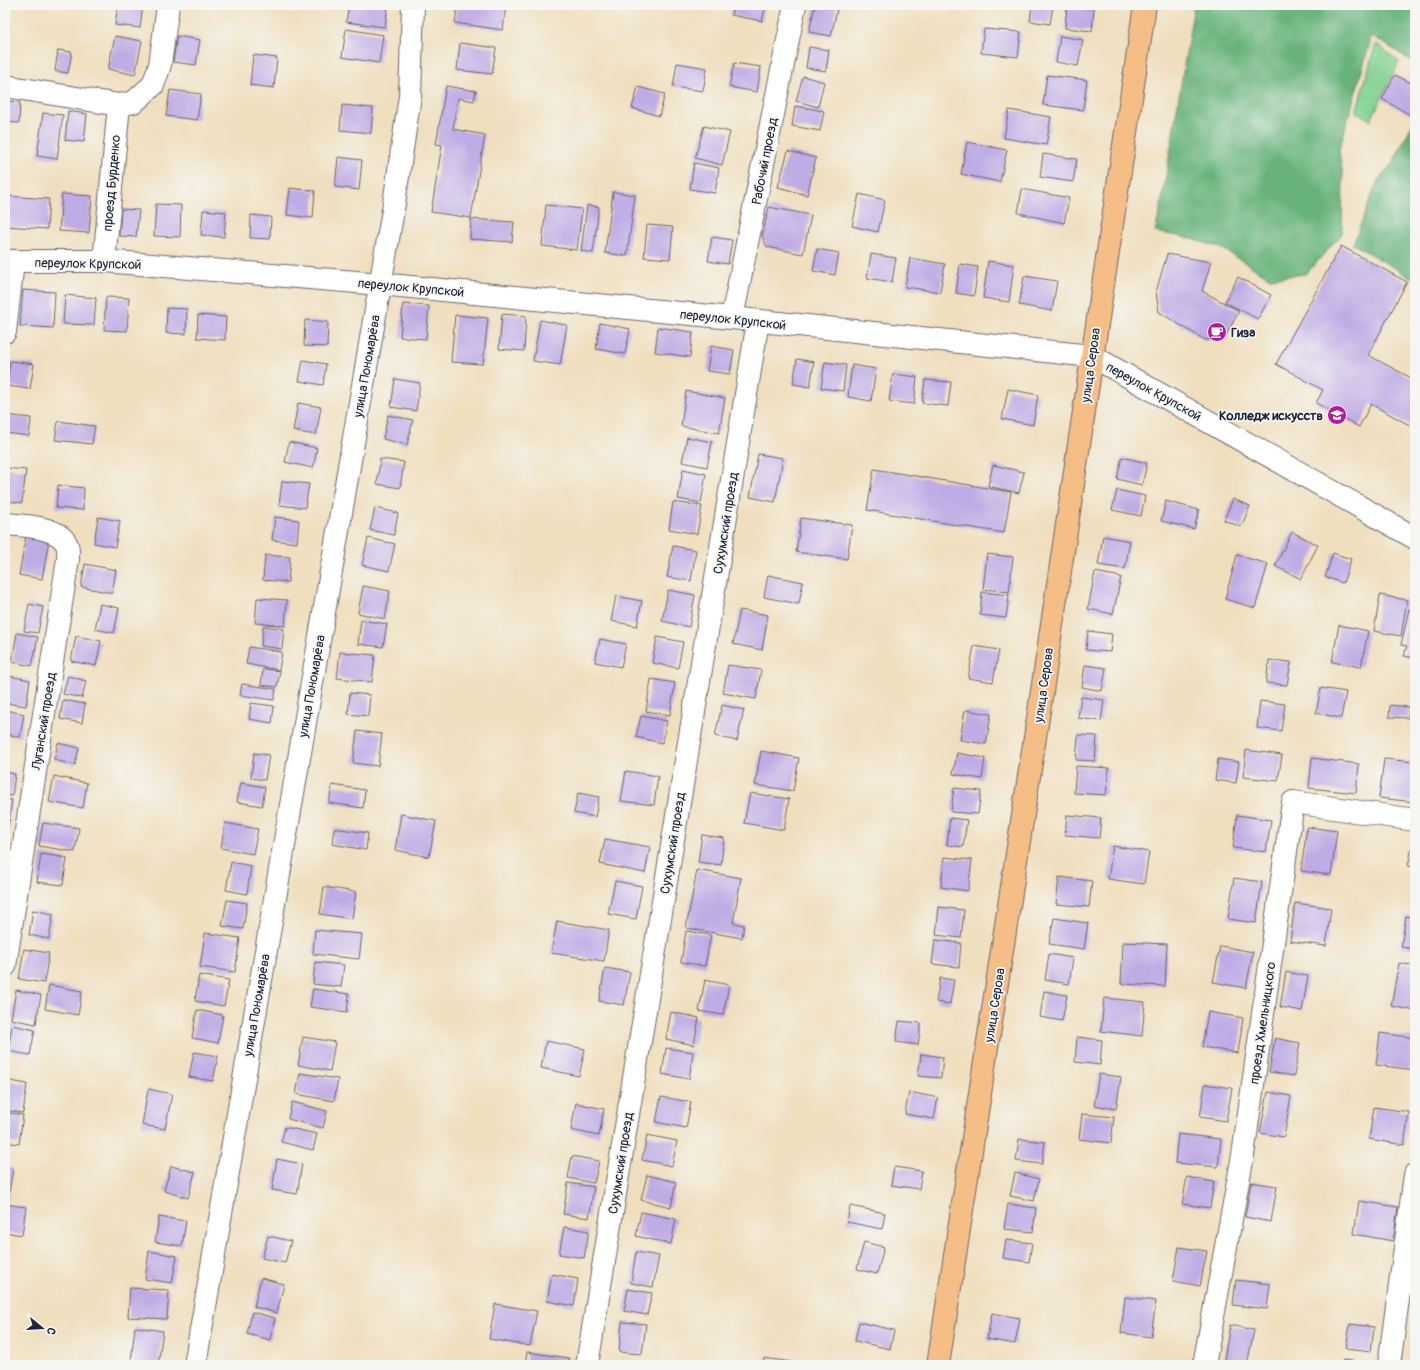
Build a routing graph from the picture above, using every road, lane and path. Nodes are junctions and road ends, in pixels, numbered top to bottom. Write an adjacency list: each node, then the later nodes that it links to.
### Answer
1 (168, 5): 6 (street)
2 (412, 5): 9 (street, улица Пономарёва)
3 (795, 5): 10 (street, Рабочий проезд)
4 (1145, 5): 13 (main road, улица Серова)
5 (5, 86): 6 (street)
6 (119, 105): 7 (street, проезд Бурденко)
7 (104, 261): 8 (street, переулок Крупской); 9 (street, переулок Крупской)
8 (9, 262): 12 (street)
9 (380, 284): 10 (street, переулок Крупской); 19 (street, улица Пономарёва)
10 (732, 318): 11 (street, переулок Крупской)
11 (758, 322): 13 (street, переулок Крупской); 20 (street, Сухумский проезд)
12 (5, 332)
13 (1092, 356): 15 (street, переулок Крупской); 21 (main road, улица Серова)
14 (5, 524): 17 (street, Луганский проезд)
15 (1415, 538)
16 (1415, 820): 22 (street, проезд Хмельницкого)
17 (5, 966)
18 (1415, 1175): 23 (street)
19 (194, 1365)
20 (587, 1365)
21 (938, 1365)
22 (1204, 1365)
23 (1389, 1365)

